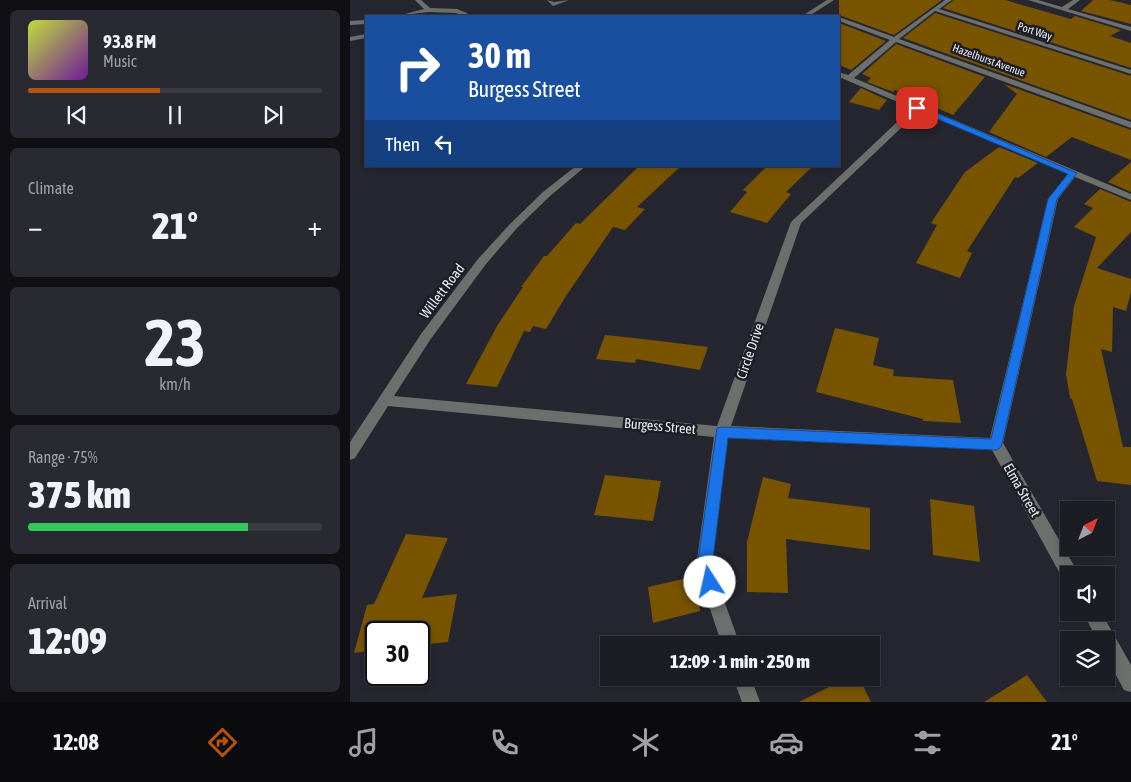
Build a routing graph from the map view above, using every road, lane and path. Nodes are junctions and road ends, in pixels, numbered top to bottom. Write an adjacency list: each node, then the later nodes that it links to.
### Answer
1 (418, 0): 10 (street)
2 (550, 0): 3 (street)
3 (566, 0)
4 (831, 0): 11 (street)
5 (949, 0): 8 (street)
6 (1031, 0): 9 (street)
7 (1077, 0): 9 (street)
8 (934, 9): 21 (street); 23 (street, Port Way)
9 (1063, 9): 19 (street)
10 (428, 10): 13 (street); 14 (street)
11 (814, 10): 12 (street); 15 (street)
12 (823, 13)
13 (405, 15)
14 (466, 15)
15 (806, 15)
16 (840, 19): 21 (street, Hazelhurst Avenue)
17 (365, 22): 18 (street)
18 (350, 23)
19 (1131, 29)
20 (365, 36): 22 (street)
21 (896, 38): 25 (street); 27 (street, Hazelhurst Avenue)
22 (350, 39)
23 (1131, 72)
24 (840, 74): 25 (street)
25 (849, 78): 26 (street)
26 (917, 108): 29 (street); 32 (street, Circle Drive)
27 (1131, 124)
28 (581, 167): 31 (street, Willett Road)
29 (1073, 173): 30 (street); 33 (street)
30 (1131, 197)
31 (384, 400): 32 (street, Burgess Street); 34 (street, Willett Road)
32 (722, 432): 33 (street, Burgess Street); 37 (street, Circle Drive)
33 (996, 444): 35 (street, Elma Street)
34 (350, 454)
35 (1065, 566)
36 (1096, 621): 38 (street)
37 (728, 636)
38 (1131, 683)
39 (745, 686): 40 (street)
40 (751, 702)

